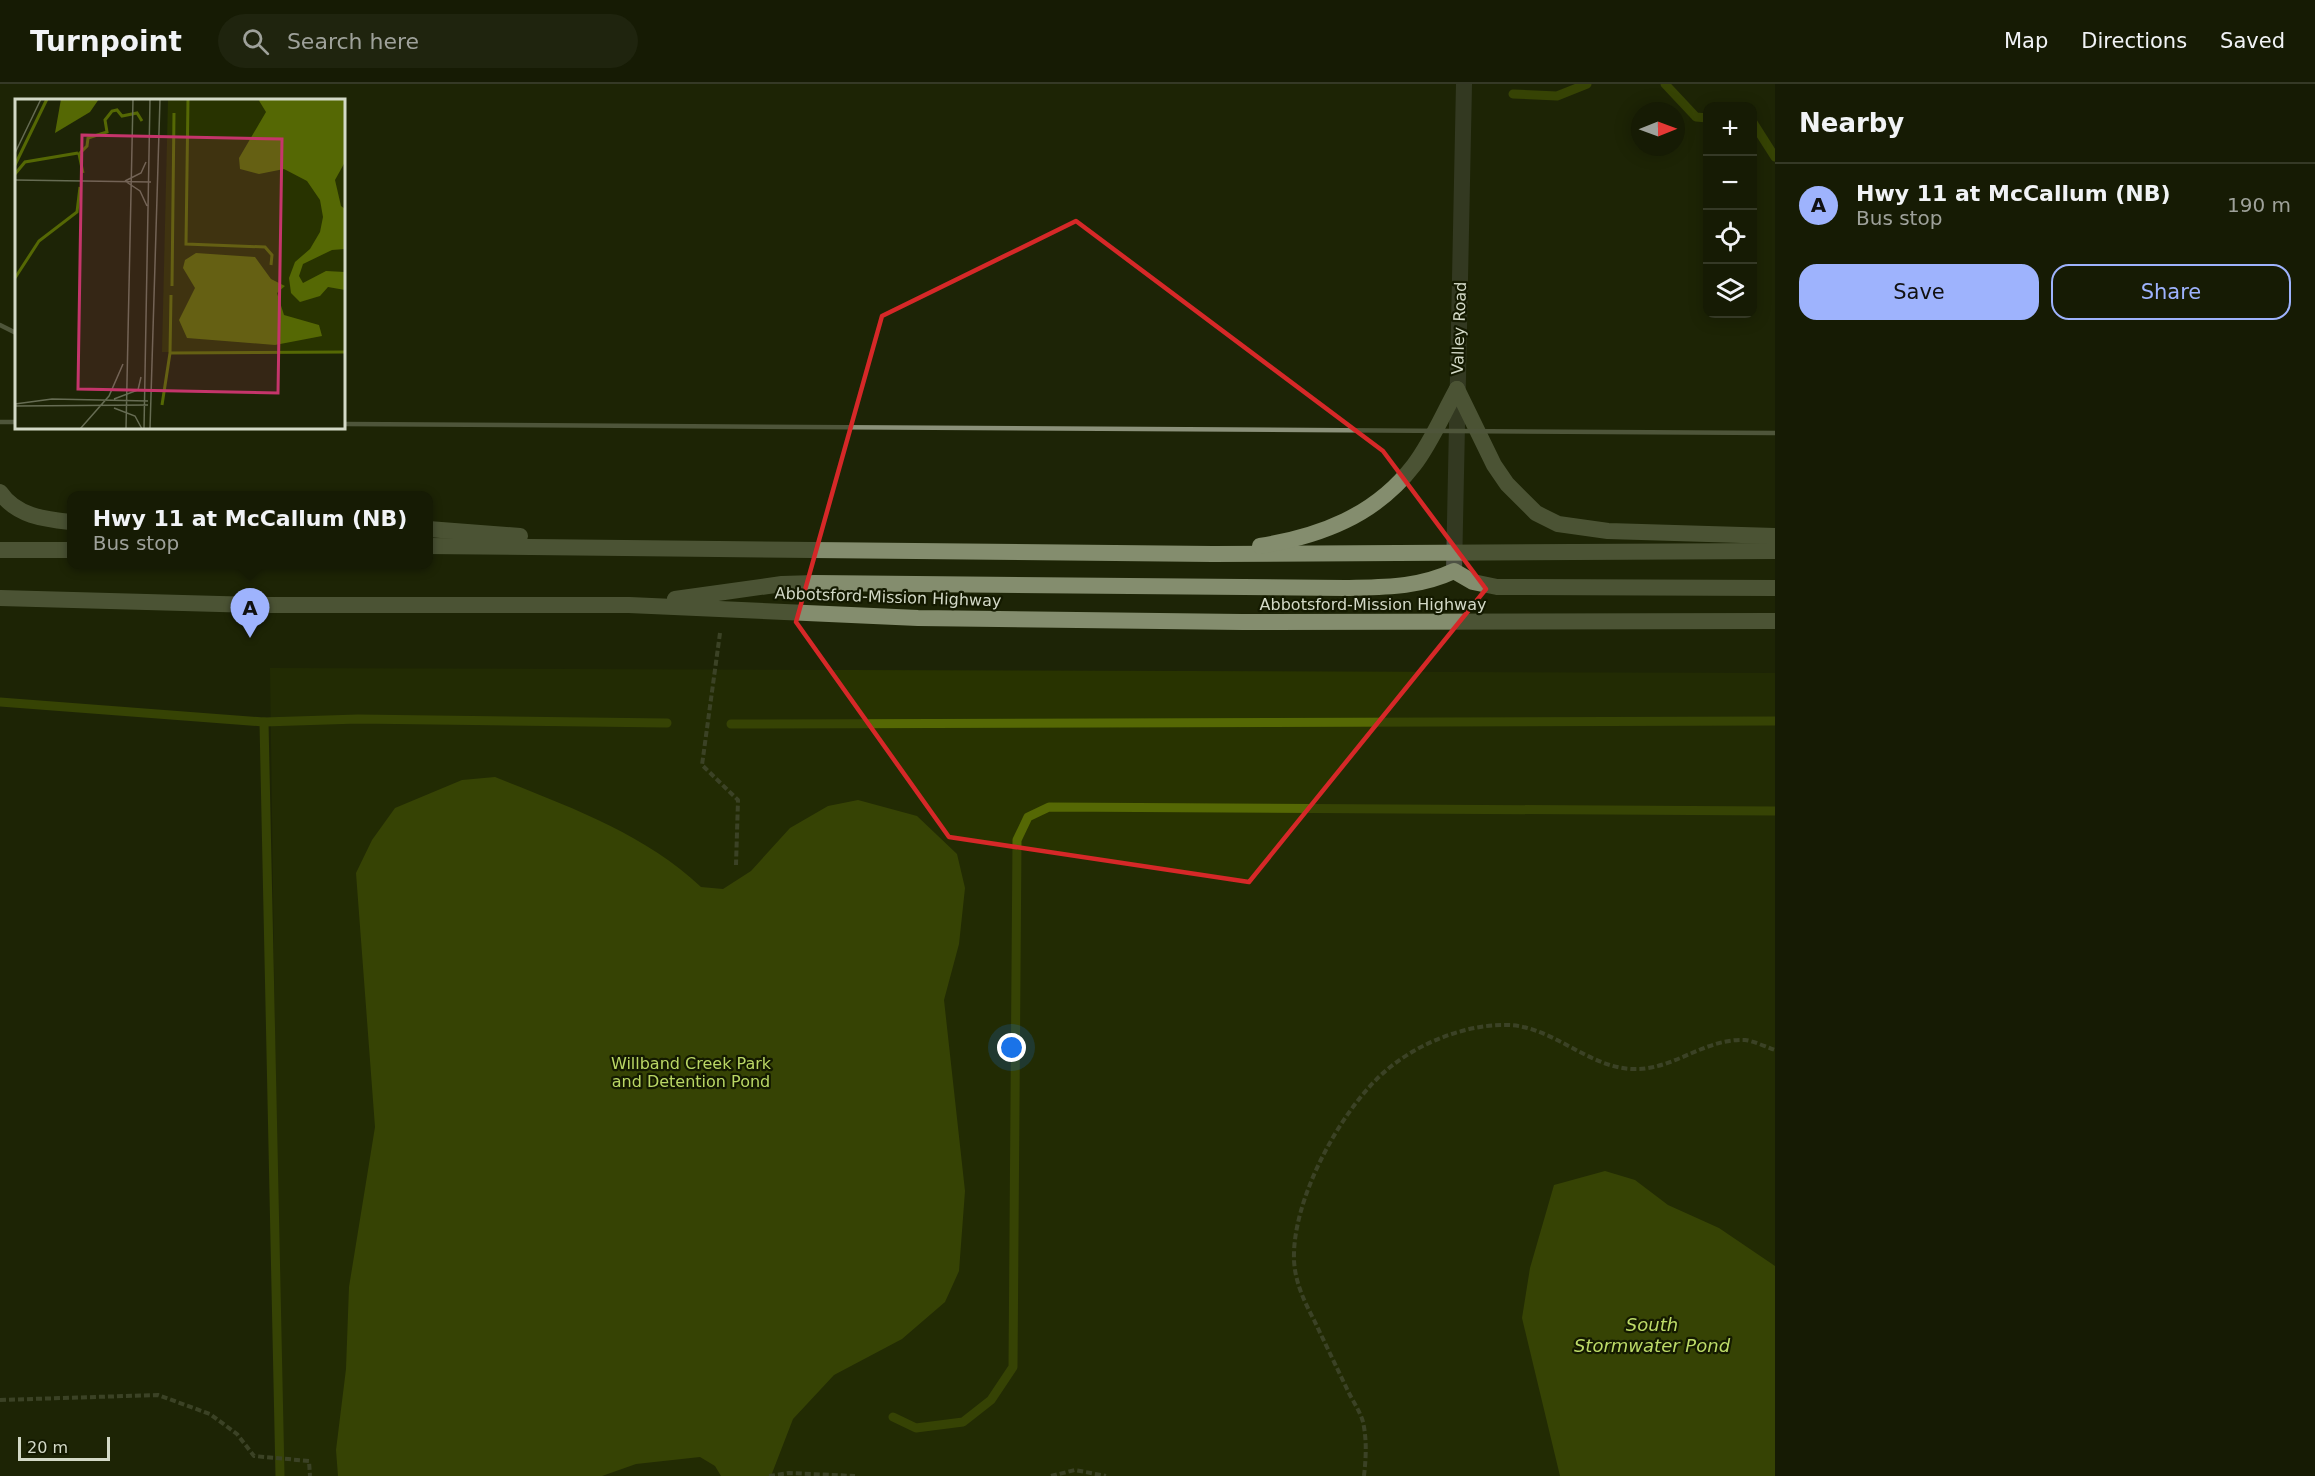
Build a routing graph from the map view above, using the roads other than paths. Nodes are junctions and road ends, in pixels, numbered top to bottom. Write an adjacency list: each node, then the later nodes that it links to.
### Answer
1 (1464, 84): 2 (street, Valley Road)
2 (1457, 389): 6 (highway); 12 (street, Valley Road); 13 (highway)
3 (0, 492): 4 (highway)
4 (67, 521)
5 (433, 528): 8 (highway)
6 (1775, 536)
7 (433, 546): 8 (highway)
8 (643, 546): 13 (highway)
9 (0, 550): 10 (highway)
10 (67, 550)
11 (1775, 551): 12 (highway)
12 (1454, 552): 13 (highway); 14 (street, Valley Road)
13 (1213, 554)
14 (1454, 571): 15 (highway); 17 (highway)
15 (1775, 588)
16 (0, 598): 17 (highway, Abbotsford-Mission Highway)
17 (629, 605): 18 (highway, Abbotsford-Mission Highway)
18 (1775, 621)

